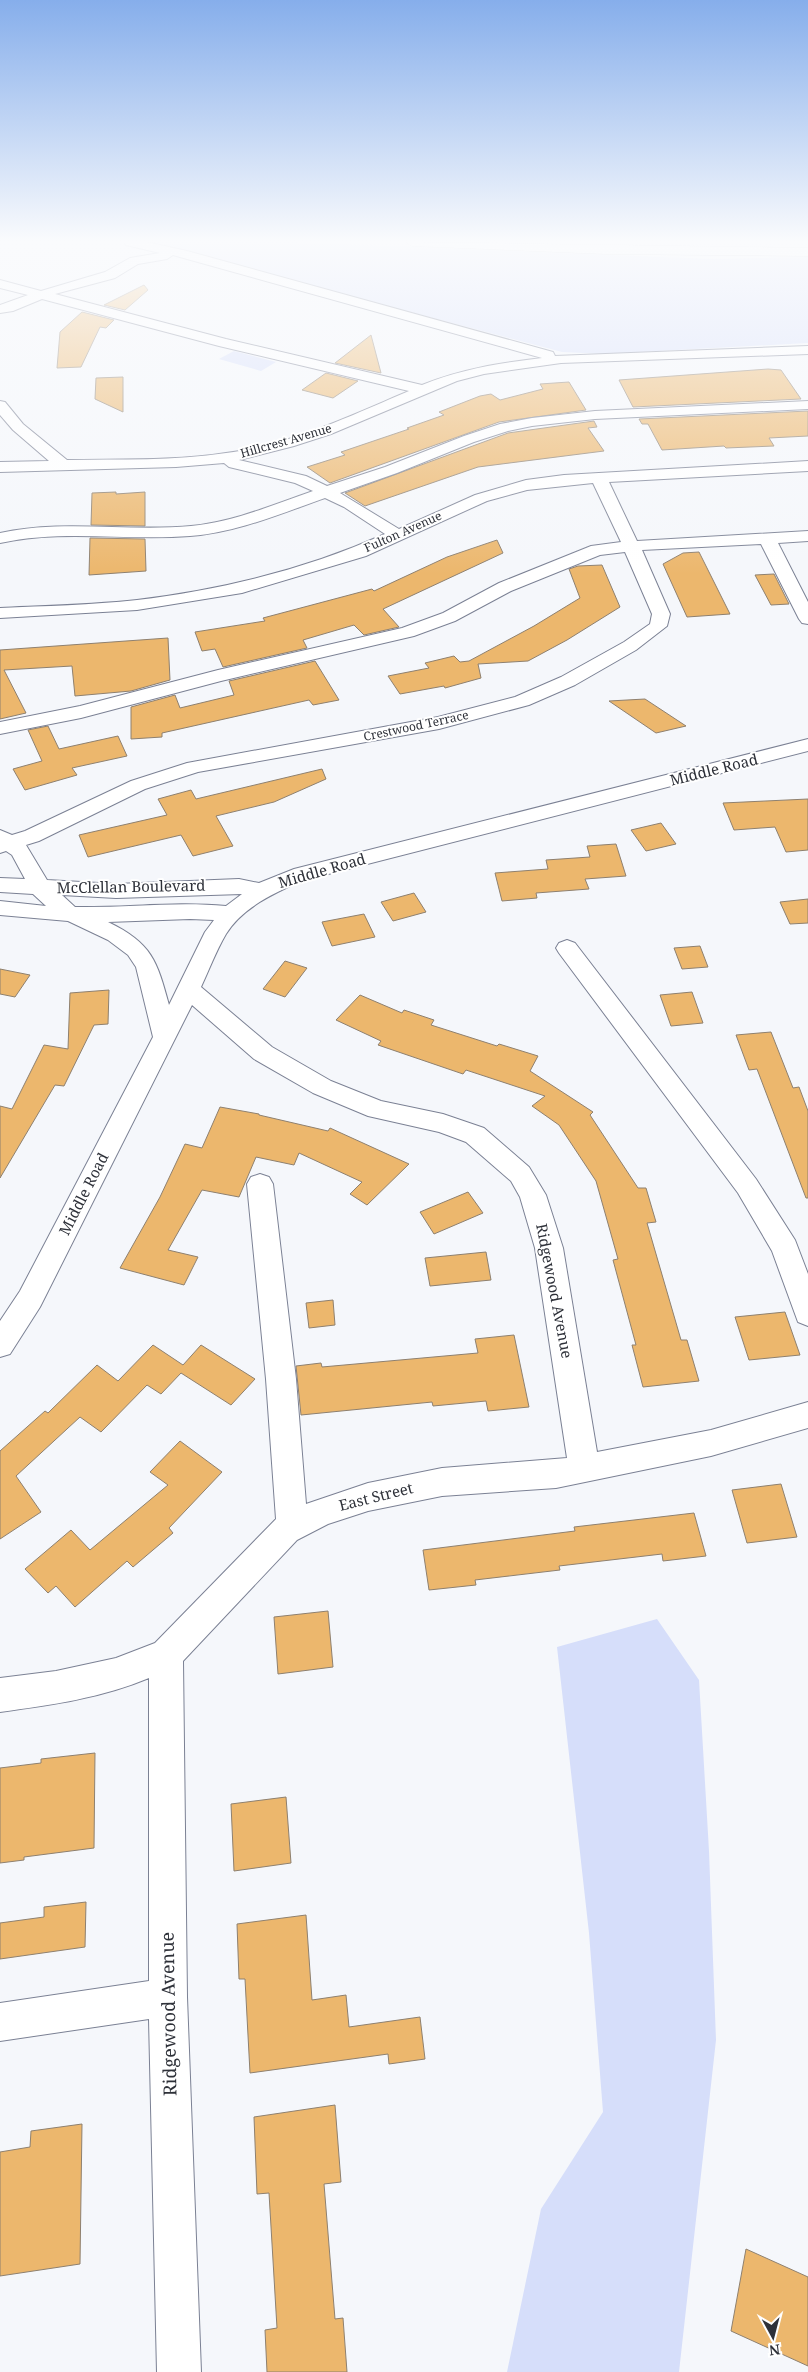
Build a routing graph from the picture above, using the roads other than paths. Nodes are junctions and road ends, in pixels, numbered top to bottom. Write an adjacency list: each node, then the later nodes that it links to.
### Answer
1 (265, 353): 5 (street)
2 (538, 353): 4 (street)
3 (734, 353): 4 (street)
4 (561, 359): 5 (street, Hillcrest Avenue)
5 (423, 390): 8 (street, Hillcrest Avenue)
6 (0, 405): 9 (street)
7 (808, 405): 13 (street)
8 (227, 458): 9 (street, Hillcrest Avenue); 13 (street)
9 (64, 466): 11 (street, Hillcrest Avenue)
10 (808, 466): 12 (street, Fulton Avenue)
11 (0, 467)
12 (599, 478): 14 (street, Fulton Avenue); 18 (street, Crestwood Terrace)
13 (329, 492): 14 (street); 16 (street)
14 (396, 534): 19 (street, Fulton Avenue)
15 (808, 536): 17 (street)
16 (0, 538)
17 (767, 538): 18 (street); 20 (street)
18 (631, 546): 21 (street); 23 (street, Crestwood Terrace)
19 (0, 613)
20 (808, 619)
21 (0, 728)
22 (808, 746): 26 (street, Middle Road)
23 (3, 842): 25 (street)
24 (0, 885): 25 (street, McClellan Boulevard)
25 (40, 888): 26 (street, McClellan Boulevard); 28 (street)
26 (261, 891): 29 (street, Middle Road)
27 (0, 908): 28 (street, McClellan Boulevard)
28 (68, 912): 29 (street, McClellan Boulevard); 32 (street, McClellan Boulevard)
29 (230, 914): 31 (street, Middle Road)
30 (566, 948): 34 (street)
31 (188, 989): 32 (street, Middle Road); 37 (street, Ridgewood Avenue)
32 (165, 1037): 35 (street, Middle Road)
33 (260, 1184): 38 (street)
34 (808, 1314)
35 (0, 1345)
36 (808, 1414): 37 (street, East Street)
37 (584, 1468): 38 (street, East Street)
38 (292, 1527): 39 (street, East Street)
39 (166, 1655): 40 (street, East Street); 41 (street, Ridgewood Avenue)
40 (0, 1694)
41 (168, 1997): 42 (street); 43 (street, Ridgewood Avenue)
42 (0, 2022)
43 (179, 2372)

